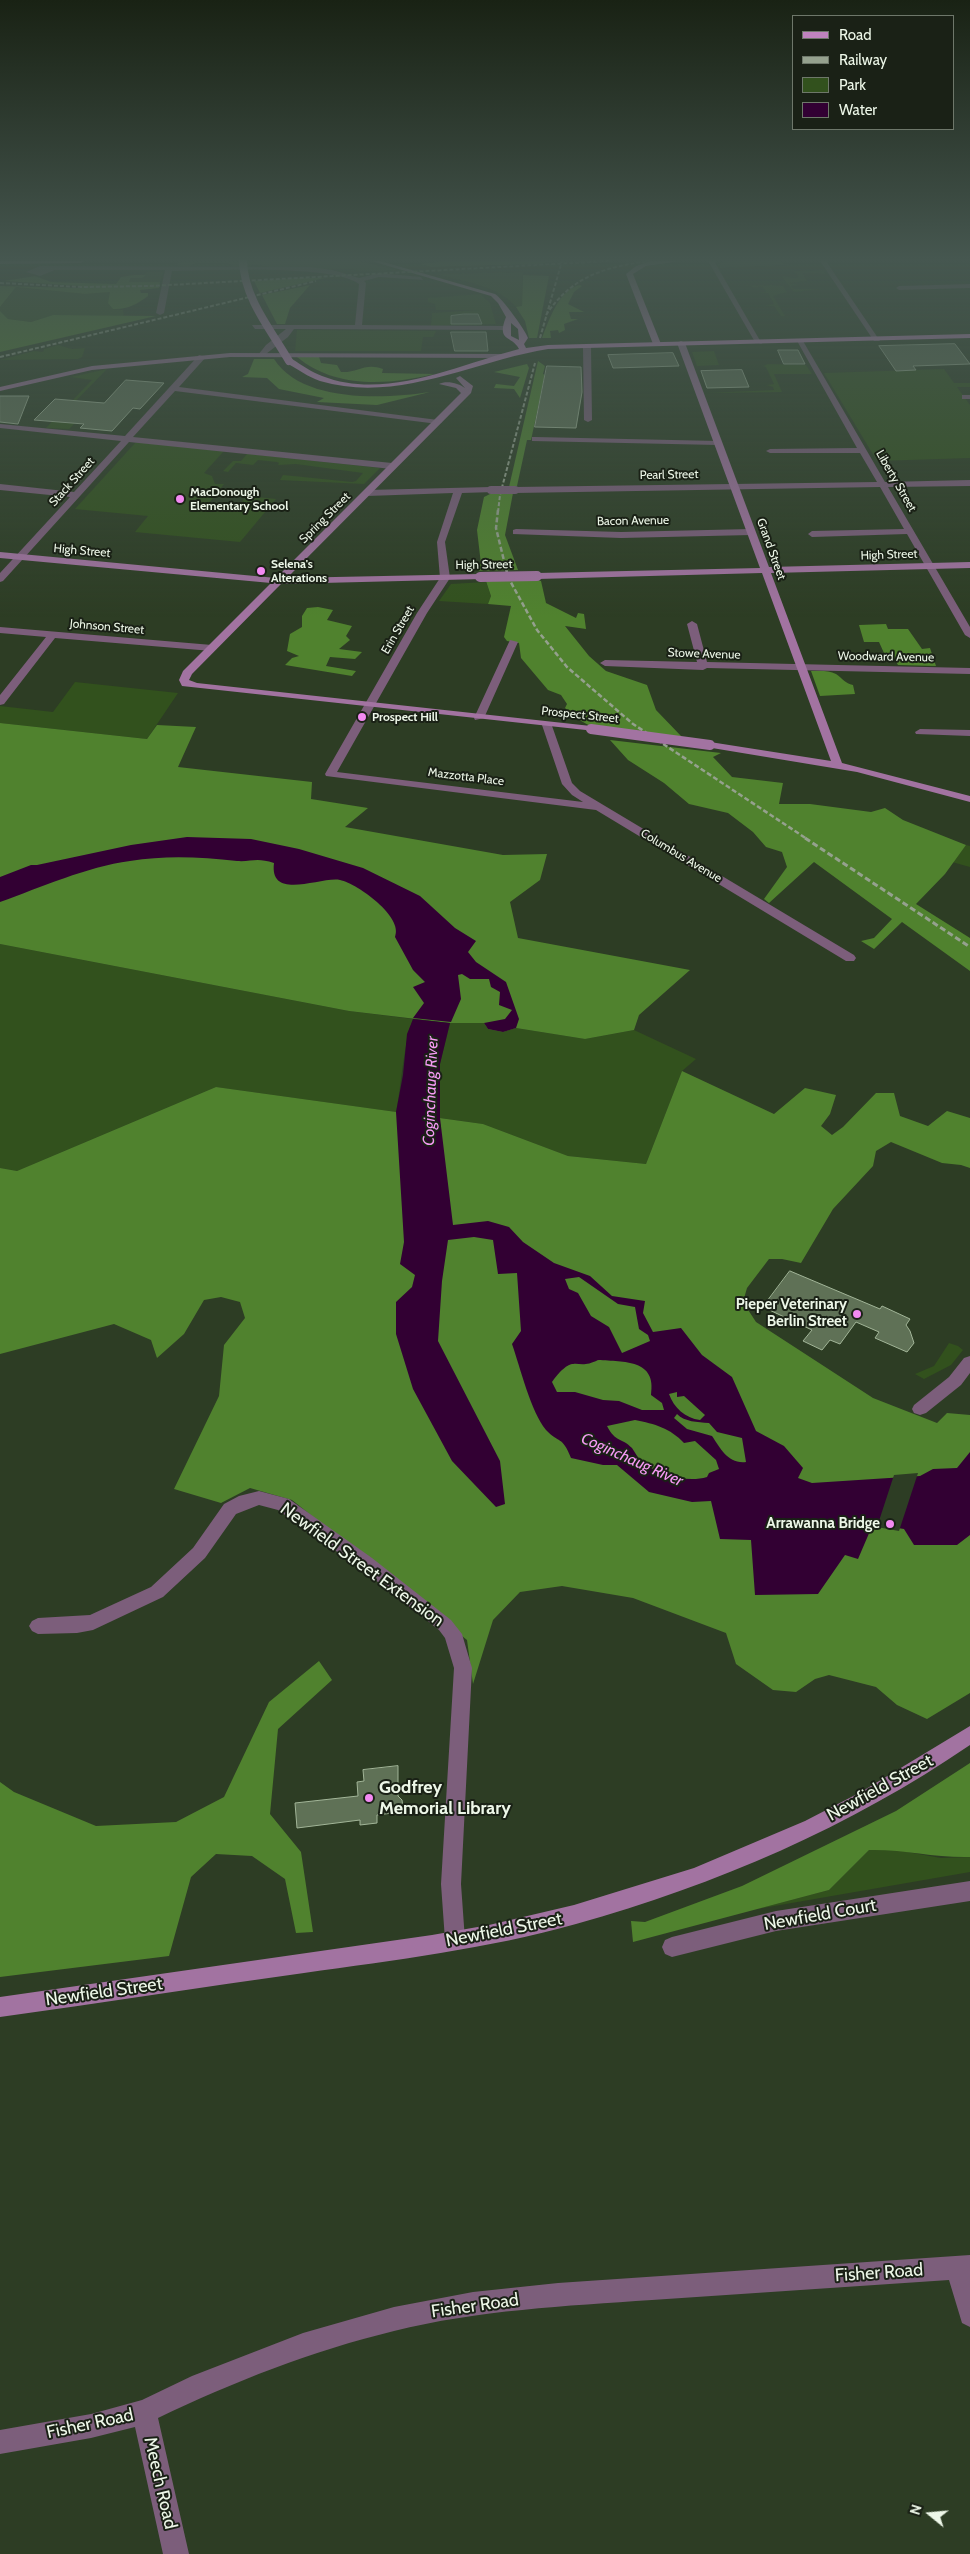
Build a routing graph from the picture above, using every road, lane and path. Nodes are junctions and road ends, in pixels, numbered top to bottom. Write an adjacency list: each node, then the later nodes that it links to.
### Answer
1 (39, 380): 12 (street)
2 (182, 380): 13 (street, Stack Street)
3 (311, 380): 11 (highway)
4 (327, 380): 5 (highway)
5 (426, 380)
6 (454, 380): 11 (highway)
7 (462, 380): 14 (street)
8 (585, 380): 15 (street)
9 (695, 380): 20 (street, Grand Street)
10 (822, 380): 21 (street, Liberty Street)
11 (443, 384): 14 (street)
12 (0, 389)
13 (174, 389): 16 (street); 18 (street, Stack Street)
14 (465, 393): 16 (street, Spring Street)
15 (588, 420)
16 (438, 422): 23 (street, Spring Street)
17 (0, 426): 18 (street)
18 (128, 438): 23 (street); 30 (street, Stack Street)
19 (535, 439): 20 (street)
20 (718, 443): 27 (street, Grand Street)
21 (863, 450): 22 (street); 25 (street, Liberty Street)
22 (770, 451)
23 (392, 466): 29 (street, Spring Street)
24 (970, 483): 25 (street, Pearl Street)
25 (884, 484): 27 (street, Pearl Street); 31 (street, Liberty Street)
26 (0, 487): 30 (street)
27 (734, 487): 28 (street, Pearl Street, bridge); 33 (street, Grand Street)
28 (458, 492): 29 (street, Pearl Street); 40 (street)
29 (368, 493): 42 (street, Spring Street)
30 (77, 495): 36 (street, Stack Street)
31 (910, 531): 34 (street); 38 (street, Liberty Street)
32 (516, 532): 33 (street, Bacon Avenue)
33 (751, 532): 39 (street, Grand Street)
34 (812, 534)
35 (0, 555): 36 (street, High Street)
36 (20, 557): 41 (street, Stack Street); 42 (street, High Street)
37 (970, 565): 38 (street, High Street)
38 (931, 566): 39 (street, High Street); 46 (street, Liberty Street)
39 (765, 571): 40 (street, High Street, bridge); 51 (street, Grand Street)
40 (446, 578): 42 (street, High Street); 55 (street, Erin Street)
41 (0, 579)
42 (279, 582): 48 (street, Spring Street)
43 (692, 624): 50 (street)
44 (0, 630): 45 (street, Johnson Street)
45 (53, 634): 48 (street, Johnson Street); 54 (street)
46 (970, 635)
47 (513, 642): 56 (street)
48 (212, 648): 53 (street, Spring Street)
49 (605, 663): 50 (street, Stowe Avenue)
50 (703, 666): 51 (street, Stowe Avenue)
51 (802, 668): 52 (street, Woodward Avenue); 60 (street, Grand Street)
52 (970, 671)
53 (185, 682): 55 (street, Prospect Street)
54 (0, 702)
55 (370, 706): 56 (street, Prospect Street); 61 (street, Erin Street)
56 (479, 718): 57 (street, Prospect Street)
57 (547, 726): 60 (street, Prospect Street, bridge); 63 (street, Columbus Avenue)
58 (920, 732): 59 (street)
59 (970, 733)
60 (837, 764): 62 (street, Prospect Street)
61 (330, 774): 63 (street, Mazzotta Place)
62 (970, 799)
63 (598, 807): 64 (street, Columbus Avenue)
64 (850, 958)
65 (970, 1362): 66 (street)
66 (920, 1409)
67 (38, 1626): 70 (street, Newfield Street Extension)
68 (970, 1734): 70 (street, Newfield Street)
69 (970, 1891): 71 (street, Newfield Court)
70 (455, 1940): 72 (street, Newfield Street)
71 (672, 1947)
72 (0, 2008)
73 (964, 2267): 74 (street); 75 (street, Fisher Road)
74 (970, 2315)
75 (144, 2412): 76 (street, Fisher Road); 77 (street, Meech Road)
76 (0, 2442)
77 (176, 2554)

